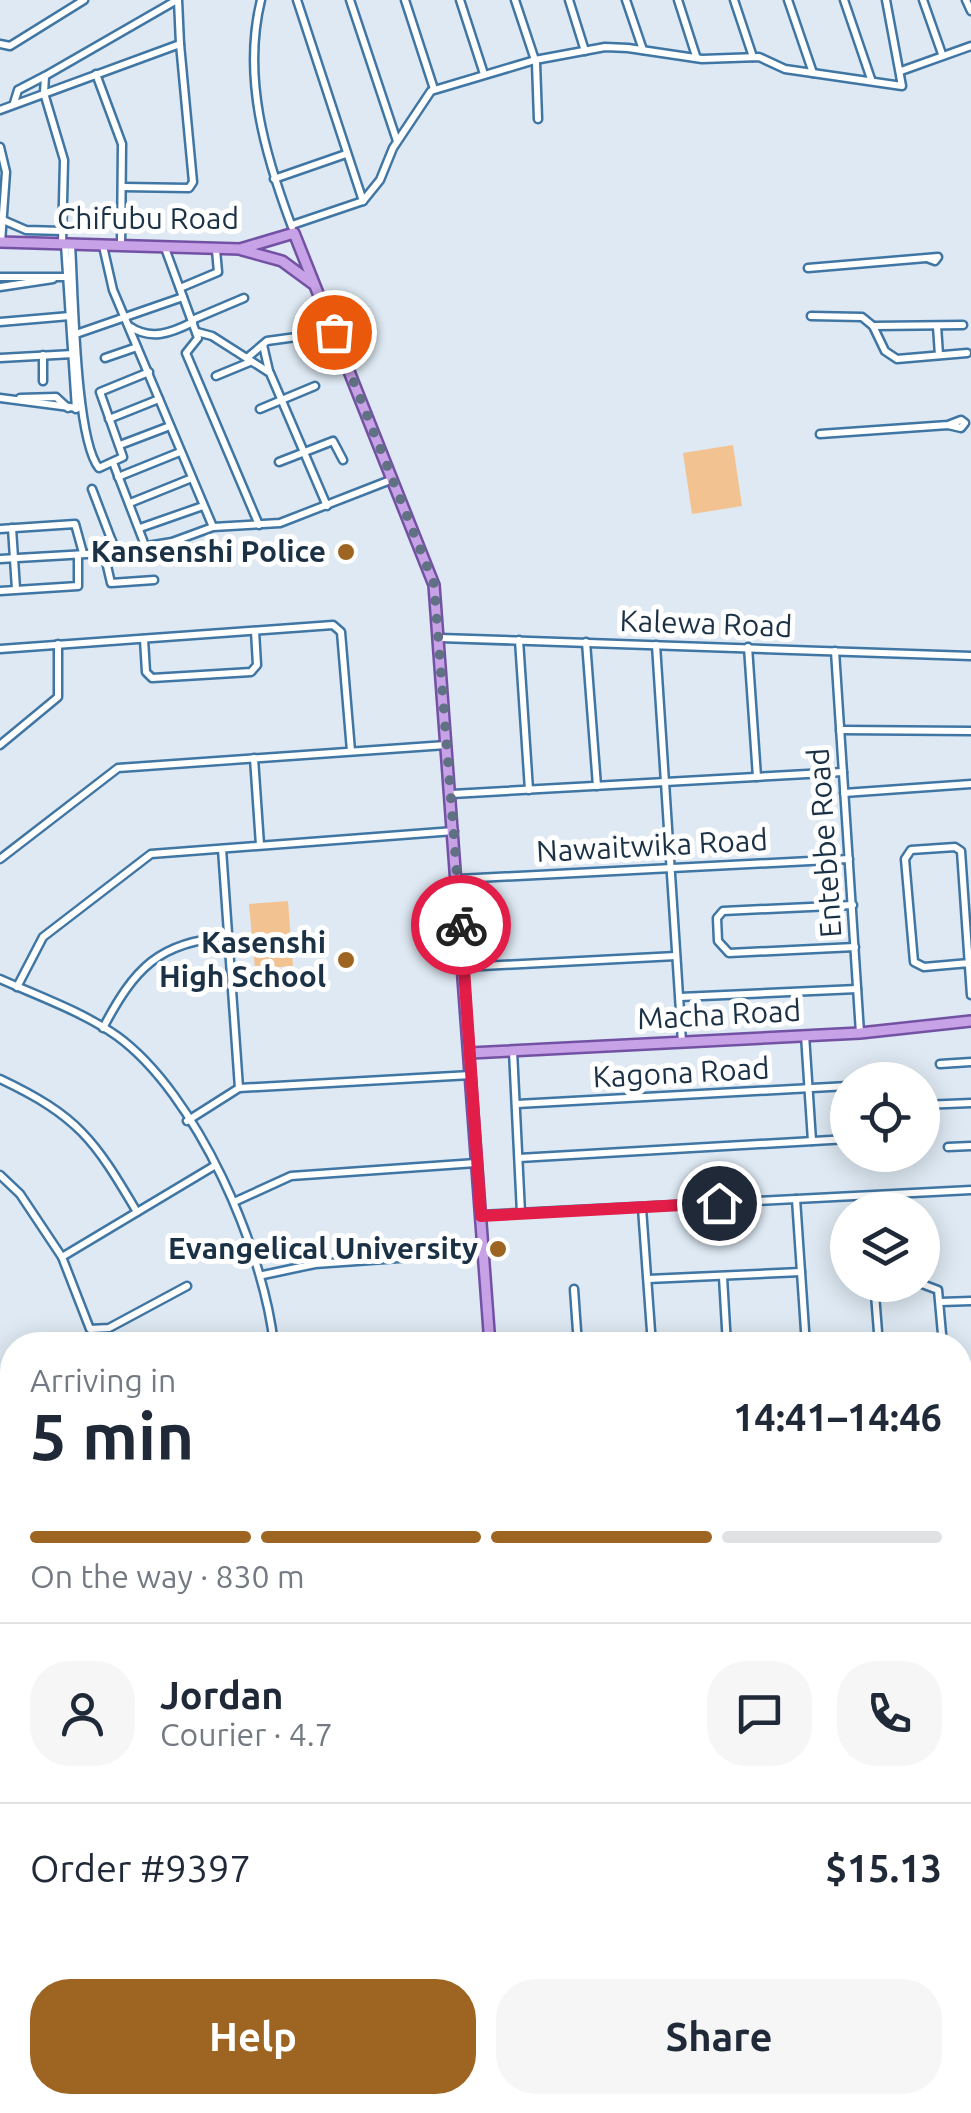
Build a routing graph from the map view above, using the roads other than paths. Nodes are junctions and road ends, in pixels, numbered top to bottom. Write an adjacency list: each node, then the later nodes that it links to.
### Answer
1 (84, 0): 21 (street)
2 (178, 0): 19 (street); 32 (street)
3 (262, 0): 42 (street)
4 (297, 0): 41 (street)
5 (350, 0): 39 (street)
6 (405, 0): 34 (street)
7 (460, 0): 31 (street)
8 (515, 0): 27 (street)
9 (569, 0): 23 (street)
10 (626, 0): 22 (street)
11 (678, 0): 25 (street)
12 (734, 0): 26 (street)
13 (788, 0): 29 (street)
14 (844, 0): 33 (street)
15 (886, 0): 28 (street)
16 (924, 0): 24 (street)
17 (966, 0): 18 (street)
18 (971, 10)
19 (180, 44): 30 (street); 43 (street)
20 (971, 46): 24 (street)
21 (0, 47)
22 (644, 50): 23 (street); 25 (street)
23 (585, 51): 27 (street)
24 (942, 54): 28 (street)
25 (696, 56): 26 (street)
26 (753, 57): 29 (street)
27 (535, 60): 31 (street); 38 (street)
28 (901, 71): 33 (street)
29 (813, 73): 33 (street)
30 (96, 74): 35 (street); 43 (street)
31 (484, 74): 34 (street)
32 (45, 76): 35 (street); 36 (street)
33 (871, 80)
34 (434, 89): 39 (street)
35 (44, 94): 36 (street); 47 (street)
36 (14, 104): 37 (street)
37 (0, 110)
38 (538, 119)
39 (397, 141): 44 (street)
40 (0, 148): 45 (street)
41 (346, 154): 42 (street); 44 (street)
42 (274, 179): 46 (street)
43 (123, 187): 51 (street)
44 (363, 200): 46 (street)
45 (2, 220): 47 (street); 48 (street)
46 (293, 229): 53 (main road, Chifubu Road); 62 (main road)
47 (63, 231): 49 (street)
48 (1, 237): 49 (main road, Chifubu Road)
49 (66, 244): 50 (main road, Chifubu Road); 59 (street); 65 (street)
50 (103, 246): 51 (main road, Chifubu Road); 70 (street)
51 (121, 247): 52 (main road, Chifubu Road)
52 (165, 248): 54 (main road, Chifubu Road); 61 (street)
53 (240, 249): 54 (main road, Chifubu Road); 62 (main road)
54 (216, 250): 61 (street)
55 (926, 258): 56 (street)
56 (808, 268)
57 (0, 276): 58 (street)
58 (56, 277): 59 (street); 60 (street)
59 (67, 277): 65 (street)
60 (0, 287)
61 (180, 288): 63 (street)
62 (318, 289): 75 (main road)
63 (183, 297): 68 (street); 70 (street)
64 (244, 298): 68 (street)
65 (72, 299): 66 (street); 76 (street)
66 (70, 316): 69 (street); 76 (street)
67 (811, 316): 72 (street)
68 (193, 321): 70 (street); 74 (street)
69 (0, 322)
70 (128, 323): 76 (street); 78 (street)
71 (963, 324): 73 (street)
72 (874, 326): 73 (street); 82 (street)
73 (937, 326): 82 (street)
74 (197, 332): 85 (street); 114 (street)
75 (334, 332): 77 (street); 109 (main road)
76 (74, 335): 80 (street); 86 (street)
77 (264, 344): 85 (street); 88 (street)
78 (138, 348): 84 (street); 87 (street)
79 (967, 353): 82 (street)
80 (73, 354): 81 (street); 86 (street)
81 (43, 355): 83 (street); 90 (street)
82 (940, 355)
83 (0, 358)
84 (105, 358)
85 (249, 360): 88 (street); 89 (street)
86 (76, 369): 95 (street)
87 (148, 372): 93 (street); 97 (street)
88 (270, 373): 94 (street)
89 (216, 376)
90 (42, 381)
91 (314, 386): 94 (street)
92 (0, 398): 95 (street)
93 (159, 399): 97 (street); 99 (street)
94 (281, 400): 96 (street); 103 (street)
95 (76, 408): 106 (street)
96 (260, 409)
97 (109, 419): 101 (street)
98 (948, 425): 100 (street)
99 (170, 426): 101 (street); 102 (street)
100 (820, 434)
101 (119, 445): 106 (street)
102 (180, 452): 107 (street); 108 (street)
103 (304, 452): 104 (street); 105 (street); 113 (street)
104 (343, 460)
105 (280, 462)
106 (114, 465): 107 (street)
107 (118, 477): 111 (street)
108 (192, 478): 111 (street); 112 (street)
109 (394, 479): 113 (street); 130 (main road)
110 (92, 489): 119 (street)
111 (130, 504): 117 (street)
112 (203, 506): 115 (street); 117 (street)
113 (327, 506): 114 (street)
114 (260, 525): 115 (street)
115 (213, 527): 120 (street)
116 (12, 528): 118 (street); 123 (street); 125 (street)
117 (140, 528): 120 (street)
118 (0, 529)
119 (112, 541): 121 (street); 122 (street)
120 (146, 548): 121 (street)
121 (116, 551): 122 (street)
122 (104, 553): 123 (street); 126 (street)
123 (80, 554): 125 (street); 127 (street)
124 (0, 558): 125 (street)
125 (14, 558): 127 (street)
126 (154, 580)
127 (16, 589): 128 (street)
128 (0, 591)
129 (255, 631): 131 (street); 131 (street); 144 (street)
130 (440, 638): 132 (street, Kalewa Road); 143 (main road)
131 (144, 639): 134 (street)
132 (519, 640): 133 (street, Kalewa Road); 151 (street)
133 (586, 642): 135 (street, Kalewa Road); 150 (street)
134 (58, 644): 136 (street); 142 (street)
135 (656, 645): 137 (street, Kalewa Road); 148 (street)
136 (0, 648)
137 (748, 648): 138 (street, Kalewa Road); 147 (street)
138 (835, 651): 139 (street, Kalewa Road); 140 (street, Entebbe Road)
139 (971, 656)
140 (840, 730): 141 (street); 146 (street, Entebbe Road)
141 (971, 731)
142 (0, 745)
143 (448, 745): 144 (street); 153 (main road)
144 (351, 751): 145 (street)
145 (254, 758): 155 (street); 157 (street)
146 (843, 772): 147 (street); 152 (street, Entebbe Road)
147 (757, 778): 148 (street)
148 (664, 783): 150 (street); 159 (street)
149 (971, 784): 152 (street)
150 (597, 786): 151 (street)
151 (528, 790): 153 (street)
152 (844, 793): 158 (street, Entebbe Road)
153 (452, 794): 154 (main road)
154 (454, 831): 155 (street); 160 (main road)
155 (260, 845): 156 (street)
156 (222, 849): 162 (street); 168 (street)
157 (0, 859)
158 (848, 859): 159 (street, Nawaitwika Road); 161 (street, Entebbe Road)
159 (671, 867): 160 (street, Nawaitwika Road); 164 (street)
160 (458, 879): 166 (main road)
161 (852, 905): 163 (street, Entebbe Road); 163 (street)
162 (228, 937): 173 (street); 184 (street)
163 (855, 948): 169 (street, Entebbe Road)
164 (676, 956): 166 (street); 171 (street)
165 (968, 964): 165 (street); 170 (street)
166 (464, 967): 178 (main road)
167 (0, 979): 168 (street)
168 (17, 987): 173 (street)
169 (857, 988): 171 (street); 174 (street, Entebbe Road)
170 (971, 995)
171 (680, 997): 176 (street)
172 (971, 1021): 174 (main road, Macha Road)
173 (103, 1028): 189 (street)
174 (860, 1032): 175 (main road, Macha Road)
175 (806, 1036): 176 (main road, Macha Road); 185 (street)
176 (682, 1042): 177 (main road, Macha Road)
177 (513, 1051): 178 (main road, Macha Road); 187 (street)
178 (470, 1053): 181 (main road)
179 (971, 1062): 180 (street)
180 (940, 1064)
181 (472, 1075): 184 (street); 195 (main road)
182 (0, 1079): 202 (street)
183 (830, 1087): 185 (street, Kagona Road)
184 (239, 1088): 189 (street)
185 (808, 1088): 187 (street, Kagona Road); 191 (street)
186 (971, 1103): 188 (street)
187 (516, 1104): 194 (street)
188 (940, 1105)
189 (188, 1121): 196 (street)
190 (830, 1140): 191 (street)
191 (812, 1141): 194 (street)
192 (971, 1146): 193 (street)
193 (948, 1147)
194 (518, 1158): 203 (street)
195 (477, 1162): 200 (street); 204 (main road)
196 (214, 1166): 200 (street); 202 (street)
197 (0, 1175): 206 (street)
198 (971, 1190): 199 (street)
199 (796, 1199): 201 (street); 207 (street)
200 (234, 1202): 208 (street)
201 (642, 1208): 203 (street); 210 (street)
202 (137, 1212): 206 (street)
203 (521, 1213): 204 (street)
204 (481, 1216): 205 (main road)
205 (483, 1252): 208 (street); 217 (main road)
206 (62, 1257): 211 (street)
207 (801, 1272): 209 (street); 221 (street)
208 (262, 1275): 216 (street)
209 (723, 1277): 210 (street); 220 (street)
210 (648, 1279): 219 (street)
211 (187, 1286)
212 (574, 1289): 218 (street)
213 (971, 1301): 215 (street)
214 (876, 1302): 222 (street)
215 (940, 1302): 223 (street)
216 (272, 1332)
217 (489, 1332)
218 (577, 1332)
219 (651, 1332)
220 (726, 1332)
221 (805, 1332)
222 (878, 1332)
223 (942, 1332)

